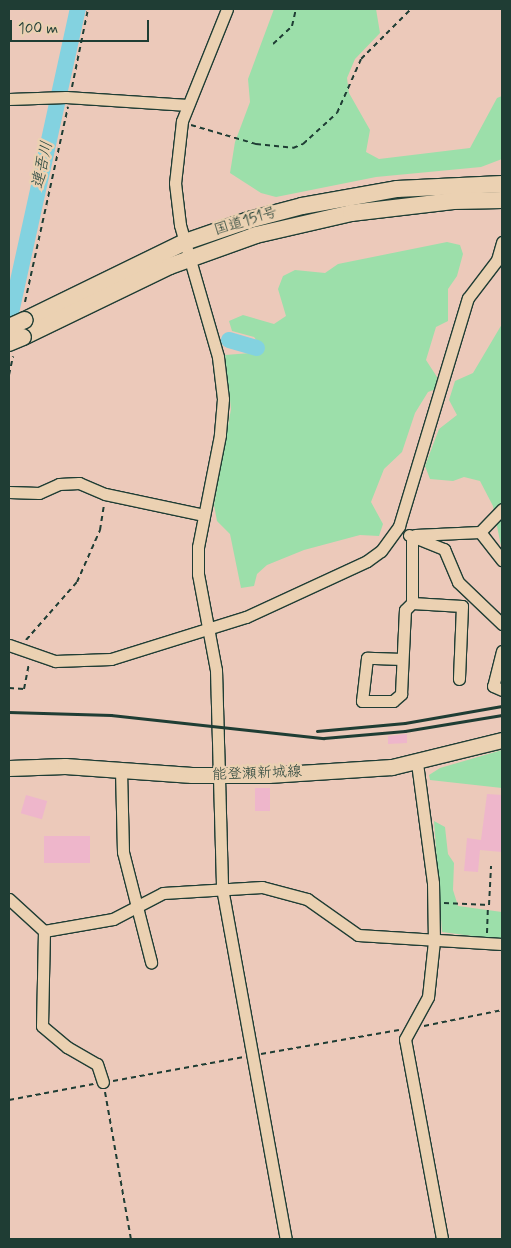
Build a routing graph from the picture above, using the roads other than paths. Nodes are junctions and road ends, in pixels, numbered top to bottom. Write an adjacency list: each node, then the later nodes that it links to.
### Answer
1 (227, 9): 3 (street)
2 (9, 98): 3 (street)
3 (188, 105): 7 (street)
4 (502, 184): 7 (highway, 国道151号)
5 (502, 200): 7 (highway, 国道151号)
6 (502, 242): 14 (street)
7 (187, 250): 8 (highway, 国道151号, bridge); 9 (highway, 国道151号); 12 (street)
8 (9, 327)
9 (15, 343)
10 (9, 492): 12 (street)
11 (502, 509): 13 (street)
12 (204, 515): 19 (street)
13 (480, 532): 15 (street); 16 (street)
14 (396, 533): 15 (street); 19 (street)
15 (411, 537): 17 (street); 18 (street)
16 (502, 560)
17 (412, 603): 22 (street); 23 (street)
18 (502, 624)
19 (207, 631): 20 (street); 29 (street)
20 (14, 646)
21 (502, 651): 24 (street)
22 (402, 659): 22 (street)
23 (459, 679)
24 (502, 690)
25 (502, 740): 26 (main road, 能登瀬新城線)
26 (417, 763): 29 (main road, 能登瀬新城線); 34 (street)
27 (9, 768): 28 (main road, 能登瀬新城線)
28 (121, 770): 29 (main road, 能登瀬新城線); 32 (street)
29 (219, 776): 30 (street)
30 (222, 888): 32 (street); 34 (street); 38 (street)
31 (9, 899): 33 (street)
32 (136, 905): 33 (street); 36 (street)
33 (44, 931): 37 (street)
34 (434, 941): 35 (street); 39 (street)
35 (502, 944)
36 (151, 962)
37 (103, 1082)
38 (286, 1239)
39 (442, 1239)

